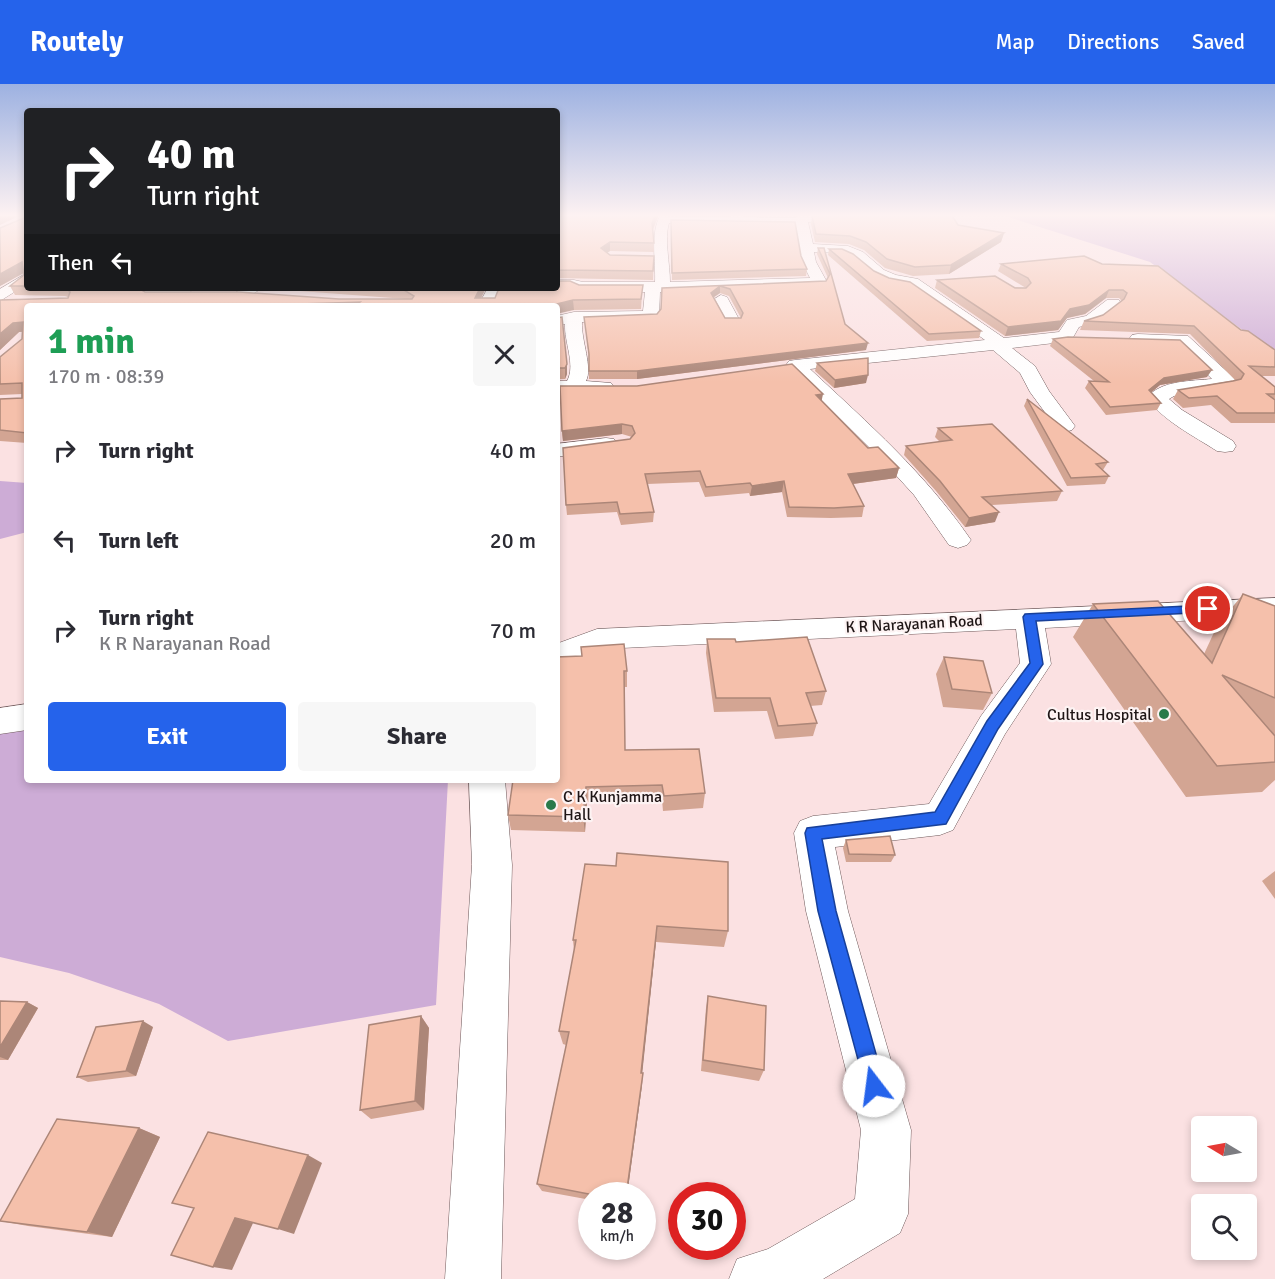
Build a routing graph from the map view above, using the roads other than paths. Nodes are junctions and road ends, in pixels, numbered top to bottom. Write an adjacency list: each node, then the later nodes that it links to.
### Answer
1 (24, 270): 12 (street)
2 (657, 270): 11 (street)
3 (813, 270): 8 (street)
4 (876, 270): 6 (street)
5 (937, 281): 6 (street)
6 (913, 282): 25 (street)
7 (560, 284): 11 (street)
8 (744, 284): 11 (street); 15 (street)
9 (154, 291): 14 (street)
10 (248, 291): 13 (street); 14 (street); 18 (street)
11 (655, 292): 15 (street); 20 (street)
12 (0, 296)
13 (271, 297)
14 (203, 299)
15 (721, 300): 21 (street)
16 (0, 302): 17 (street)
17 (22, 302)
18 (229, 303)
19 (1113, 303): 22 (street)
20 (565, 319): 28 (street)
21 (732, 321)
22 (1065, 337): 23 (street); 25 (street)
23 (1088, 338)
24 (1124, 339): 32 (street)
25 (1000, 345): 26 (street); 30 (street)
26 (795, 365): 27 (street); 34 (street)
27 (775, 367)
28 (565, 387): 29 (street)
29 (626, 387)
30 (1065, 426)
31 (622, 442): 33 (street)
32 (1225, 446)
33 (560, 450)
34 (958, 540)
35 (1275, 607): 36 (street, K R Narayanan Road)
36 (1029, 617): 37 (street, K R Narayanan Road); 42 (street)
37 (560, 654)
38 (24, 717): 39 (street)
39 (0, 721)
40 (487, 783): 41 (street)
41 (473, 1279)
42 (757, 1279)

